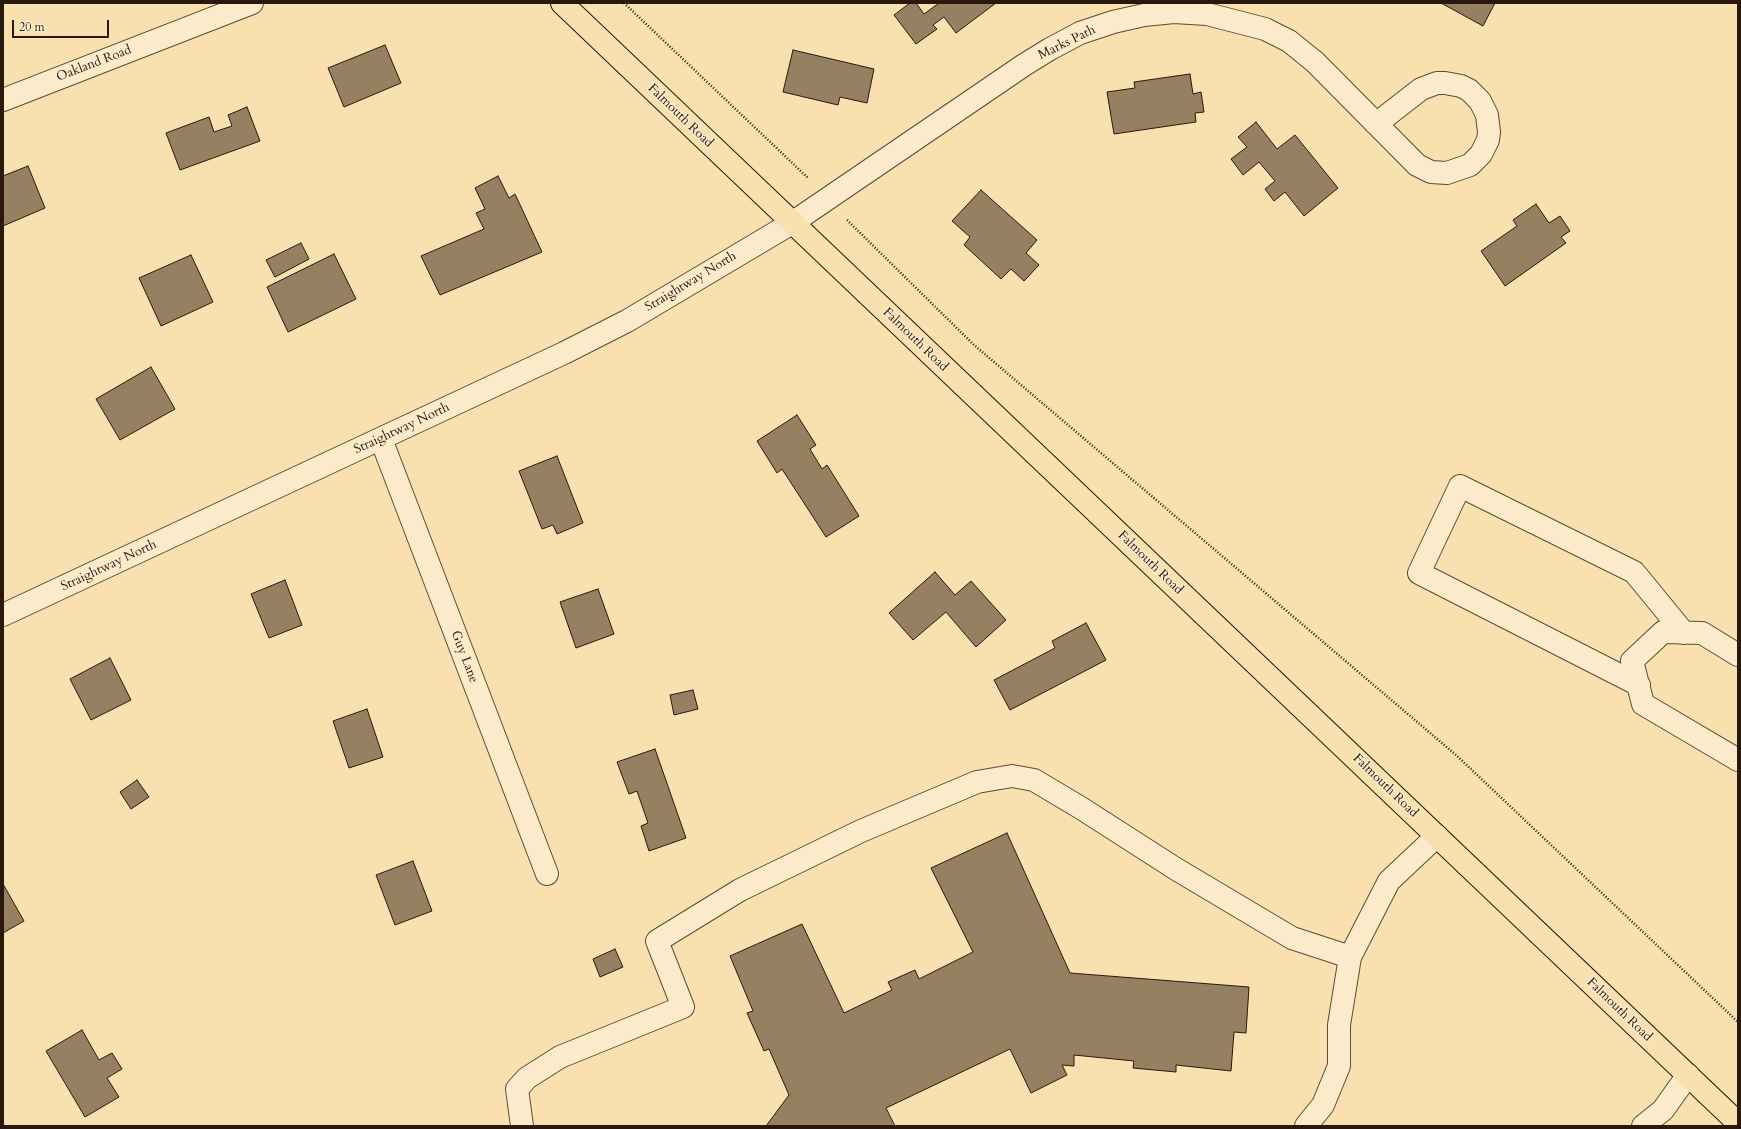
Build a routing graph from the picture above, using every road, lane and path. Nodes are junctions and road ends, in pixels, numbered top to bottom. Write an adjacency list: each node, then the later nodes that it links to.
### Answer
1 (252, 3): 4 (street, Oakland Road)
2 (562, 3): 7 (main road, Falmouth Road)
3 (624, 3): 6 (path)
4 (3, 100)
5 (1376, 124): 5 (street, Marks Path); 6 (street, Marks Path)
6 (828, 198): 7 (street, Marks Path); 17 (path)
7 (792, 223): 8 (street, Straightway North); 14 (main road, Falmouth Road)
8 (381, 439): 9 (street, Straightway North); 15 (street, Guy Lane)
9 (3, 615)
10 (1684, 633): 11 (street); 12 (street); 12 (street)
11 (1738, 655)
12 (1639, 685): 13 (street)
13 (1738, 760)
14 (1437, 836): 16 (street); 18 (main road, Falmouth Road)
15 (547, 874)
16 (1350, 957): 20 (street); 21 (street)
17 (1738, 1022)
18 (1688, 1075): 19 (main road, Falmouth Road); 22 (street)
19 (1738, 1123)
20 (522, 1126)
21 (1306, 1126)
22 (1643, 1126)

